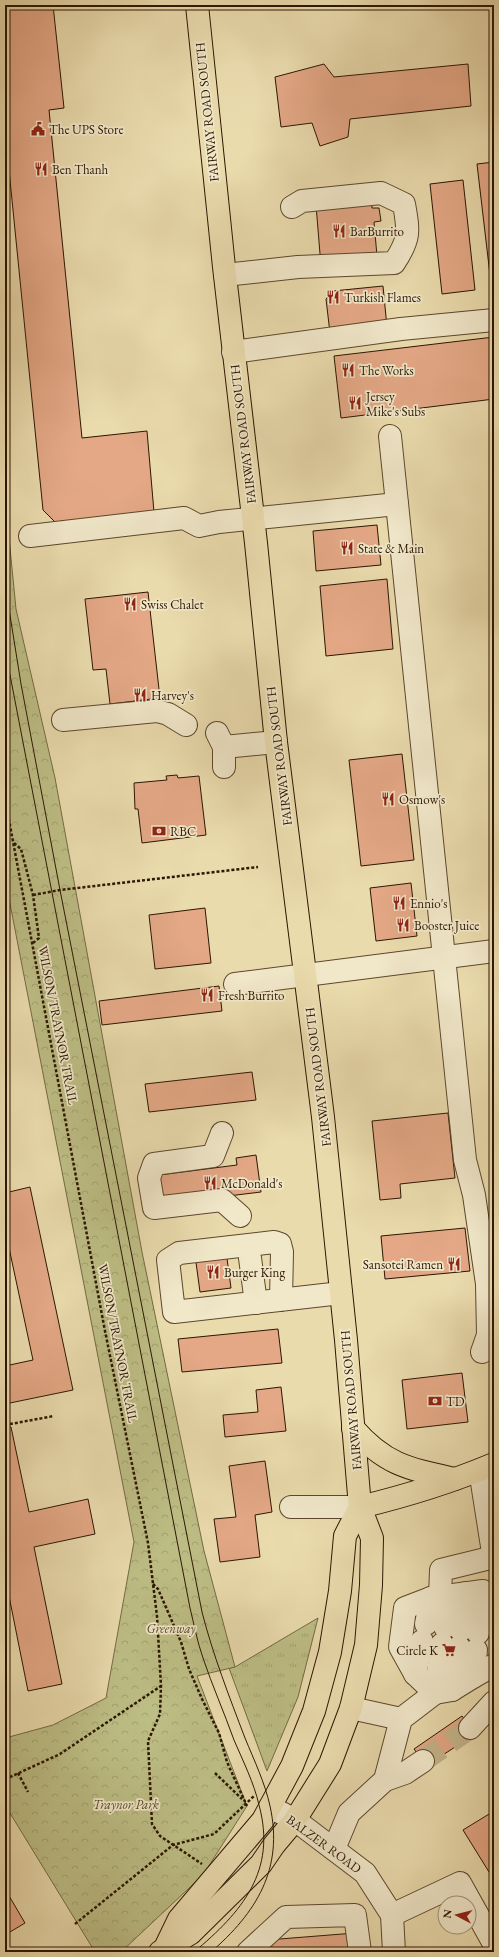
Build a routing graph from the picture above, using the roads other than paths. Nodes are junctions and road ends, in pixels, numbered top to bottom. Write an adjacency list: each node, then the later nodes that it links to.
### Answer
1 (197, 5): 3 (main road, FAIRWAY ROAD SOUTH)
2 (292, 207): 3 (street)
3 (224, 275): 5 (main road, FAIRWAY ROAD SOUTH)
4 (494, 320): 5 (street)
5 (233, 352): 8 (main road, FAIRWAY ROAD SOUTH)
6 (390, 436): 7 (street)
7 (397, 504): 8 (street); 15 (street)
8 (254, 518): 9 (street); 12 (main road, FAIRWAY ROAD SOUTH)
9 (30, 536)
10 (63, 720): 11 (street)
11 (186, 725)
12 (276, 742): 13 (street); 16 (main road, FAIRWAY ROAD SOUTH)
13 (222, 749)
14 (494, 952): 15 (street)
15 (443, 958): 16 (street); 24 (street)
16 (305, 976): 17 (street); 21 (main road, FAIRWAY ROAD SOUTH)
17 (235, 984)
18 (222, 1133): 19 (street)
19 (240, 1216)
20 (250, 1258): 23 (street)
21 (341, 1293): 22 (street); 25 (main road, FAIRWAY ROAD SOUTH)
22 (281, 1300): 23 (street); 23 (street)
23 (256, 1303)
24 (482, 1352)
25 (353, 1428): 27 (main road); 29 (main road, FAIRWAY ROAD SOUTH)
26 (487, 1467): 27 (main road); 30 (street)
27 (456, 1479): 29 (main road)
28 (291, 1507): 29 (street)
29 (360, 1507): 38 (main road, FAIRWAY ROAD SOUTH); 43 (main road)
30 (494, 1558): 31 (street)
31 (447, 1596): 32 (street); 32 (street); 34 (street)
32 (451, 1637): 34 (street); 35 (street); 36 (street)
33 (494, 1665): 35 (street)
34 (415, 1674): 36 (street)
35 (473, 1677): 36 (street)
36 (444, 1692): 39 (street)
37 (494, 1702): 40 (street)
38 (350, 1708): 39 (street); 44 (main road, FAIRWAY ROAD SOUTH)
39 (401, 1719): 42 (street)
40 (470, 1728)
41 (423, 1761): 42 (street)
42 (385, 1780): 45 (street)
43 (263, 1800): 44 (street, BALZER ROAD); 48 (main road)
44 (295, 1820): 45 (street, BALZER ROAD); 48 (main road, FAIRWAY ROAD SOUTH)
45 (334, 1849): 46 (street, BALZER ROAD)
46 (392, 1916): 47 (street); 51 (street, BALZER ROAD)
47 (494, 1944)
48 (163, 1950)
49 (248, 1952): 50 (street)
50 (360, 1952)
51 (394, 1952)

